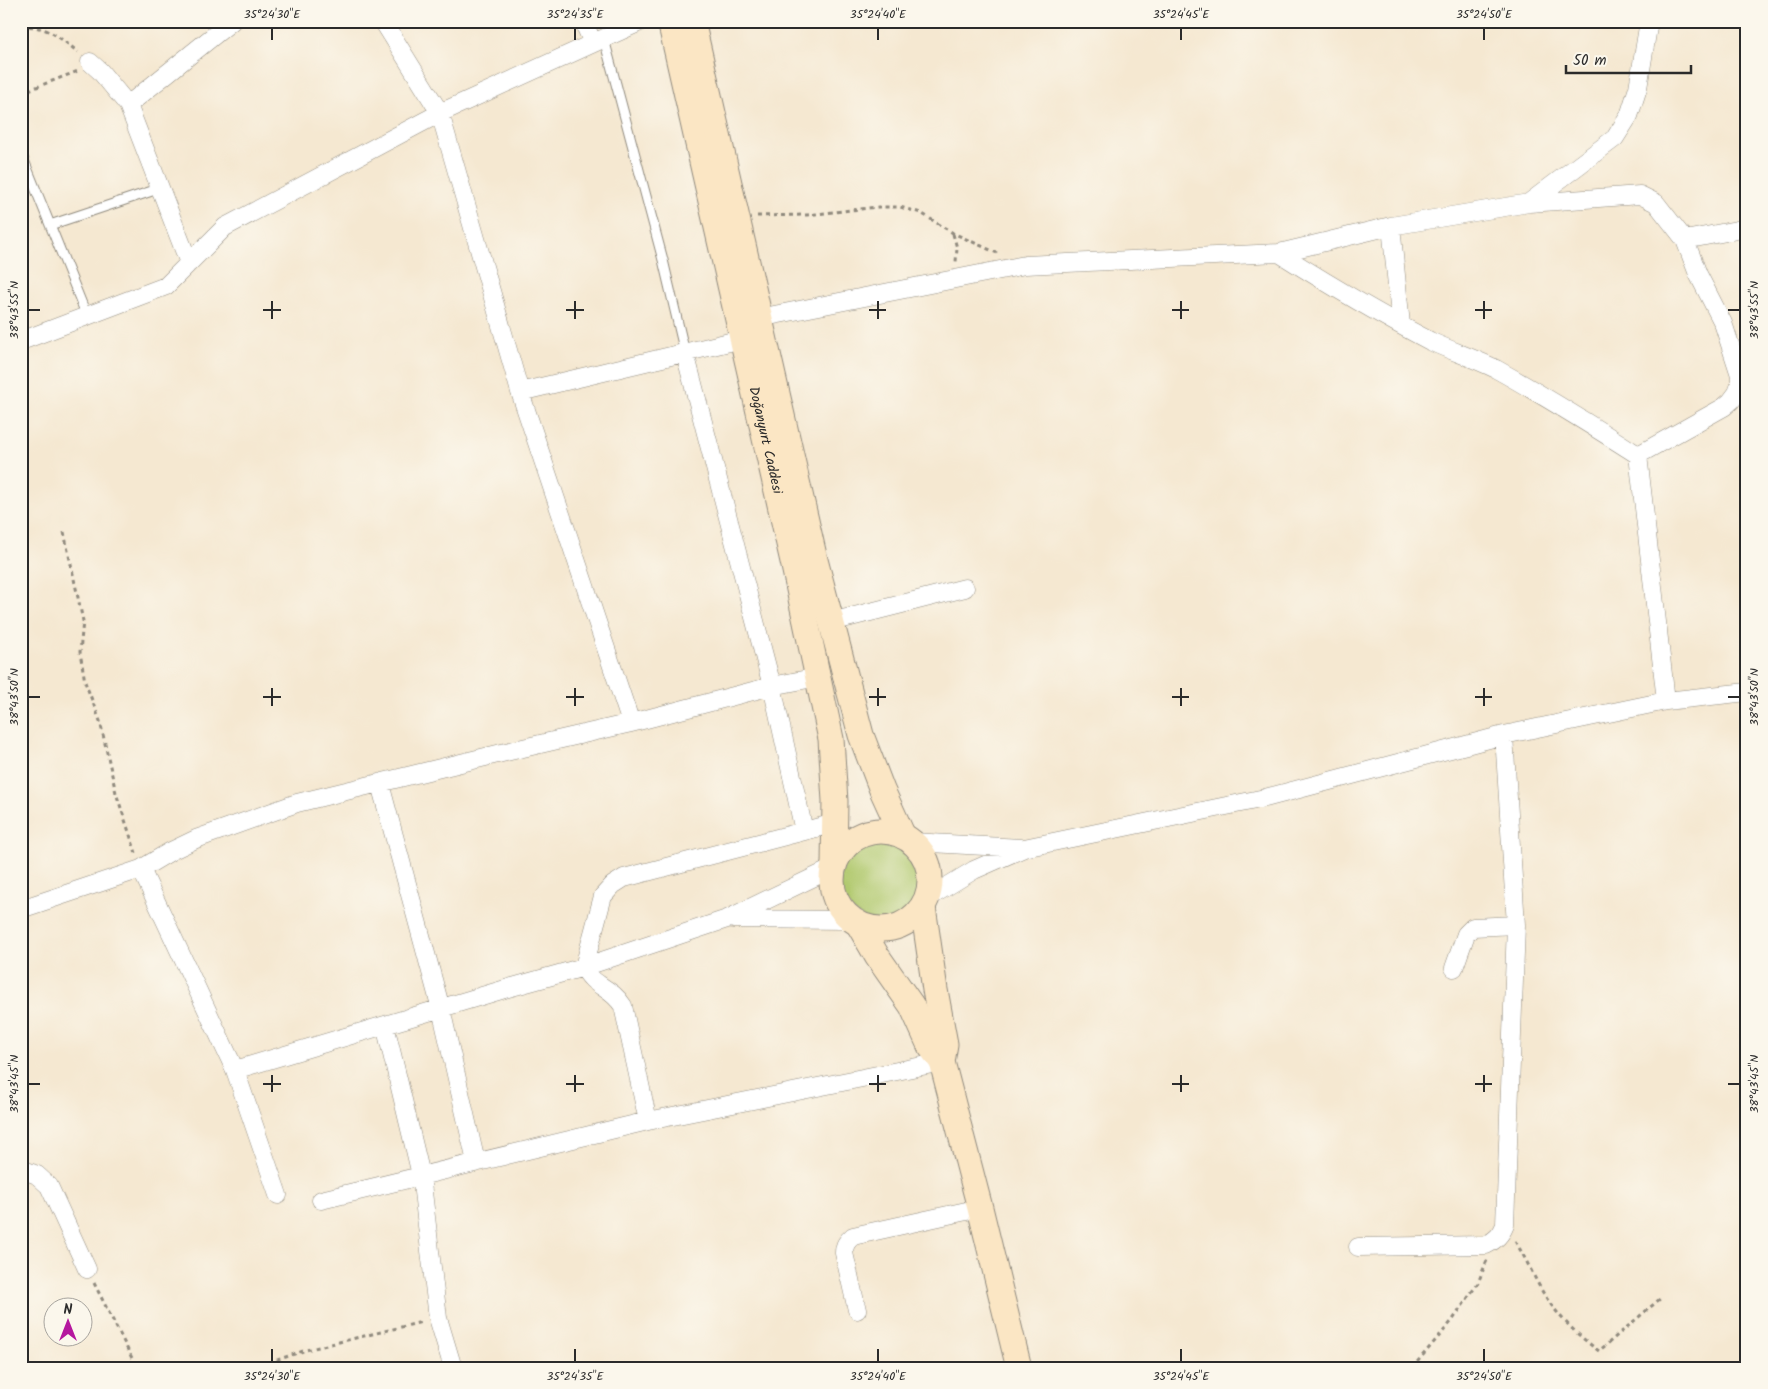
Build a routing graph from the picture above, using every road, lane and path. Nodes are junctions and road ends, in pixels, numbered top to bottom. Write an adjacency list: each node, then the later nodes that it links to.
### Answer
1 (232, 21): 12 (street)
2 (383, 21): 13 (street)
3 (583, 21): 9 (street)
4 (642, 21): 9 (street)
5 (670, 21): 30 (street, Doğanyurt Caddesi)
6 (692, 21): 17 (street, Doğanyurt Caddesi)
7 (1649, 21): 16 (street)
8 (21, 27): 10 (path)
9 (599, 41): 13 (street); 32 (lane)
10 (90, 62): 11 (path); 12 (street)
11 (21, 93)
12 (128, 105): 15 (street)
13 (440, 113): 24 (street); 33 (street)
14 (21, 153): 18 (lane)
15 (161, 188): 18 (lane); 24 (street)
16 (1529, 203): 19 (street); 22 (street)
17 (736, 216): 21 (path); 28 (street, Doğanyurt Caddesi)
18 (50, 225): 27 (lane)
19 (1391, 226): 23 (street); 29 (street)
20 (1747, 228): 22 (street)
21 (953, 233): 25 (path); 26 (path)
22 (1686, 240): 34 (street)
23 (1279, 253): 25 (street); 29 (street)
24 (189, 263): 31 (street)
25 (1025, 265): 26 (street)
26 (949, 280): 28 (street)
27 (84, 309)
28 (759, 318): 37 (street, Doğanyurt Caddesi)
29 (1402, 326): 34 (street)
30 (742, 339): 32 (street); 38 (street, Doğanyurt Caddesi)
31 (21, 341)
32 (685, 353): 33 (street); 39 (street)
33 (520, 392): 42 (street)
34 (1638, 455): 41 (street)
35 (64, 532): 50 (path)
36 (965, 588): 37 (street)
37 (831, 622): 47 (street, Doğanyurt Caddesi)
38 (818, 677): 39 (street); 45 (street, Doğanyurt Caddesi)
39 (772, 686): 42 (street); 46 (street)
40 (1747, 692): 41 (street)
41 (1666, 701): 43 (street)
42 (631, 723): 44 (street)
43 (1504, 735): 48 (street); 55 (street)
44 (380, 784): 50 (street); 58 (street)
45 (835, 823): 46 (street); 49 (street, Doğanyurt Caddesi)
46 (804, 832): 56 (street)
47 (907, 839): 48 (street); 49 (street); 51 (street)
48 (1024, 848): 51 (street)
49 (834, 866): 53 (street); 54 (street)
50 (141, 869): 52 (street); 61 (street)
51 (925, 902): 54 (street); 60 (street)
52 (21, 908)
53 (727, 919): 54 (street); 56 (street)
54 (855, 922): 60 (street)
55 (1516, 925): 57 (street); 69 (street)
56 (584, 967): 58 (street); 62 (street)
57 (1454, 968)
58 (441, 1009): 59 (street); 63 (street)
59 (385, 1025): 61 (street); 65 (street)
60 (942, 1062): 62 (street); 68 (street)
61 (235, 1070): 66 (street)
62 (648, 1121): 63 (street)
63 (476, 1162): 65 (street)
64 (21, 1169): 72 (street)
65 (421, 1175): 67 (street); 75 (street)
66 (278, 1195)
67 (321, 1200)
68 (980, 1208): 74 (street); 79 (street)
69 (1505, 1225): 70 (street); 73 (path)
70 (1494, 1241): 71 (street); 80 (path)
71 (1358, 1247)
72 (86, 1269): 76 (path)
73 (1661, 1298)
74 (856, 1310)
75 (438, 1318): 77 (path); 78 (street)
76 (137, 1368)
77 (254, 1368)
78 (454, 1368)
79 (1019, 1368)
80 (1412, 1368)

